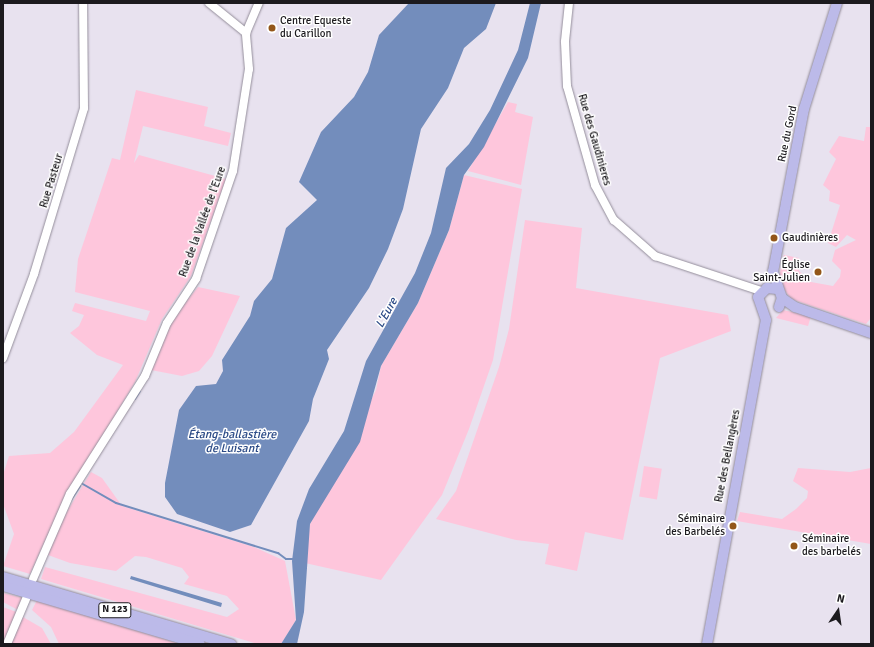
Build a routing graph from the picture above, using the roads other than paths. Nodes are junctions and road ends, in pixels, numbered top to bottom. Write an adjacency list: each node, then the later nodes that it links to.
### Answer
1 (83, 3): 9 (street, Rue Pasteur)
2 (209, 3): 6 (street)
3 (259, 3): 6 (street, Rue de la Vallée de l'Eure)
4 (569, 3): 7 (street, Rue des Gaudinieres)
5 (837, 3): 7 (main road, Rue du Gord)
6 (246, 33): 11 (street, Rue de la Vallée de l'Eure)
7 (770, 299): 8 (main road); 17 (main road, Rue des Bellangères)
8 (871, 333)
9 (3, 358)
10 (3, 577): 16 (main road, N 123)
11 (34, 579)
12 (3, 586): 15 (main road, N 123)
13 (26, 599): 14 (street)
14 (7, 644)
15 (200, 644)
16 (229, 644)
17 (707, 644)

